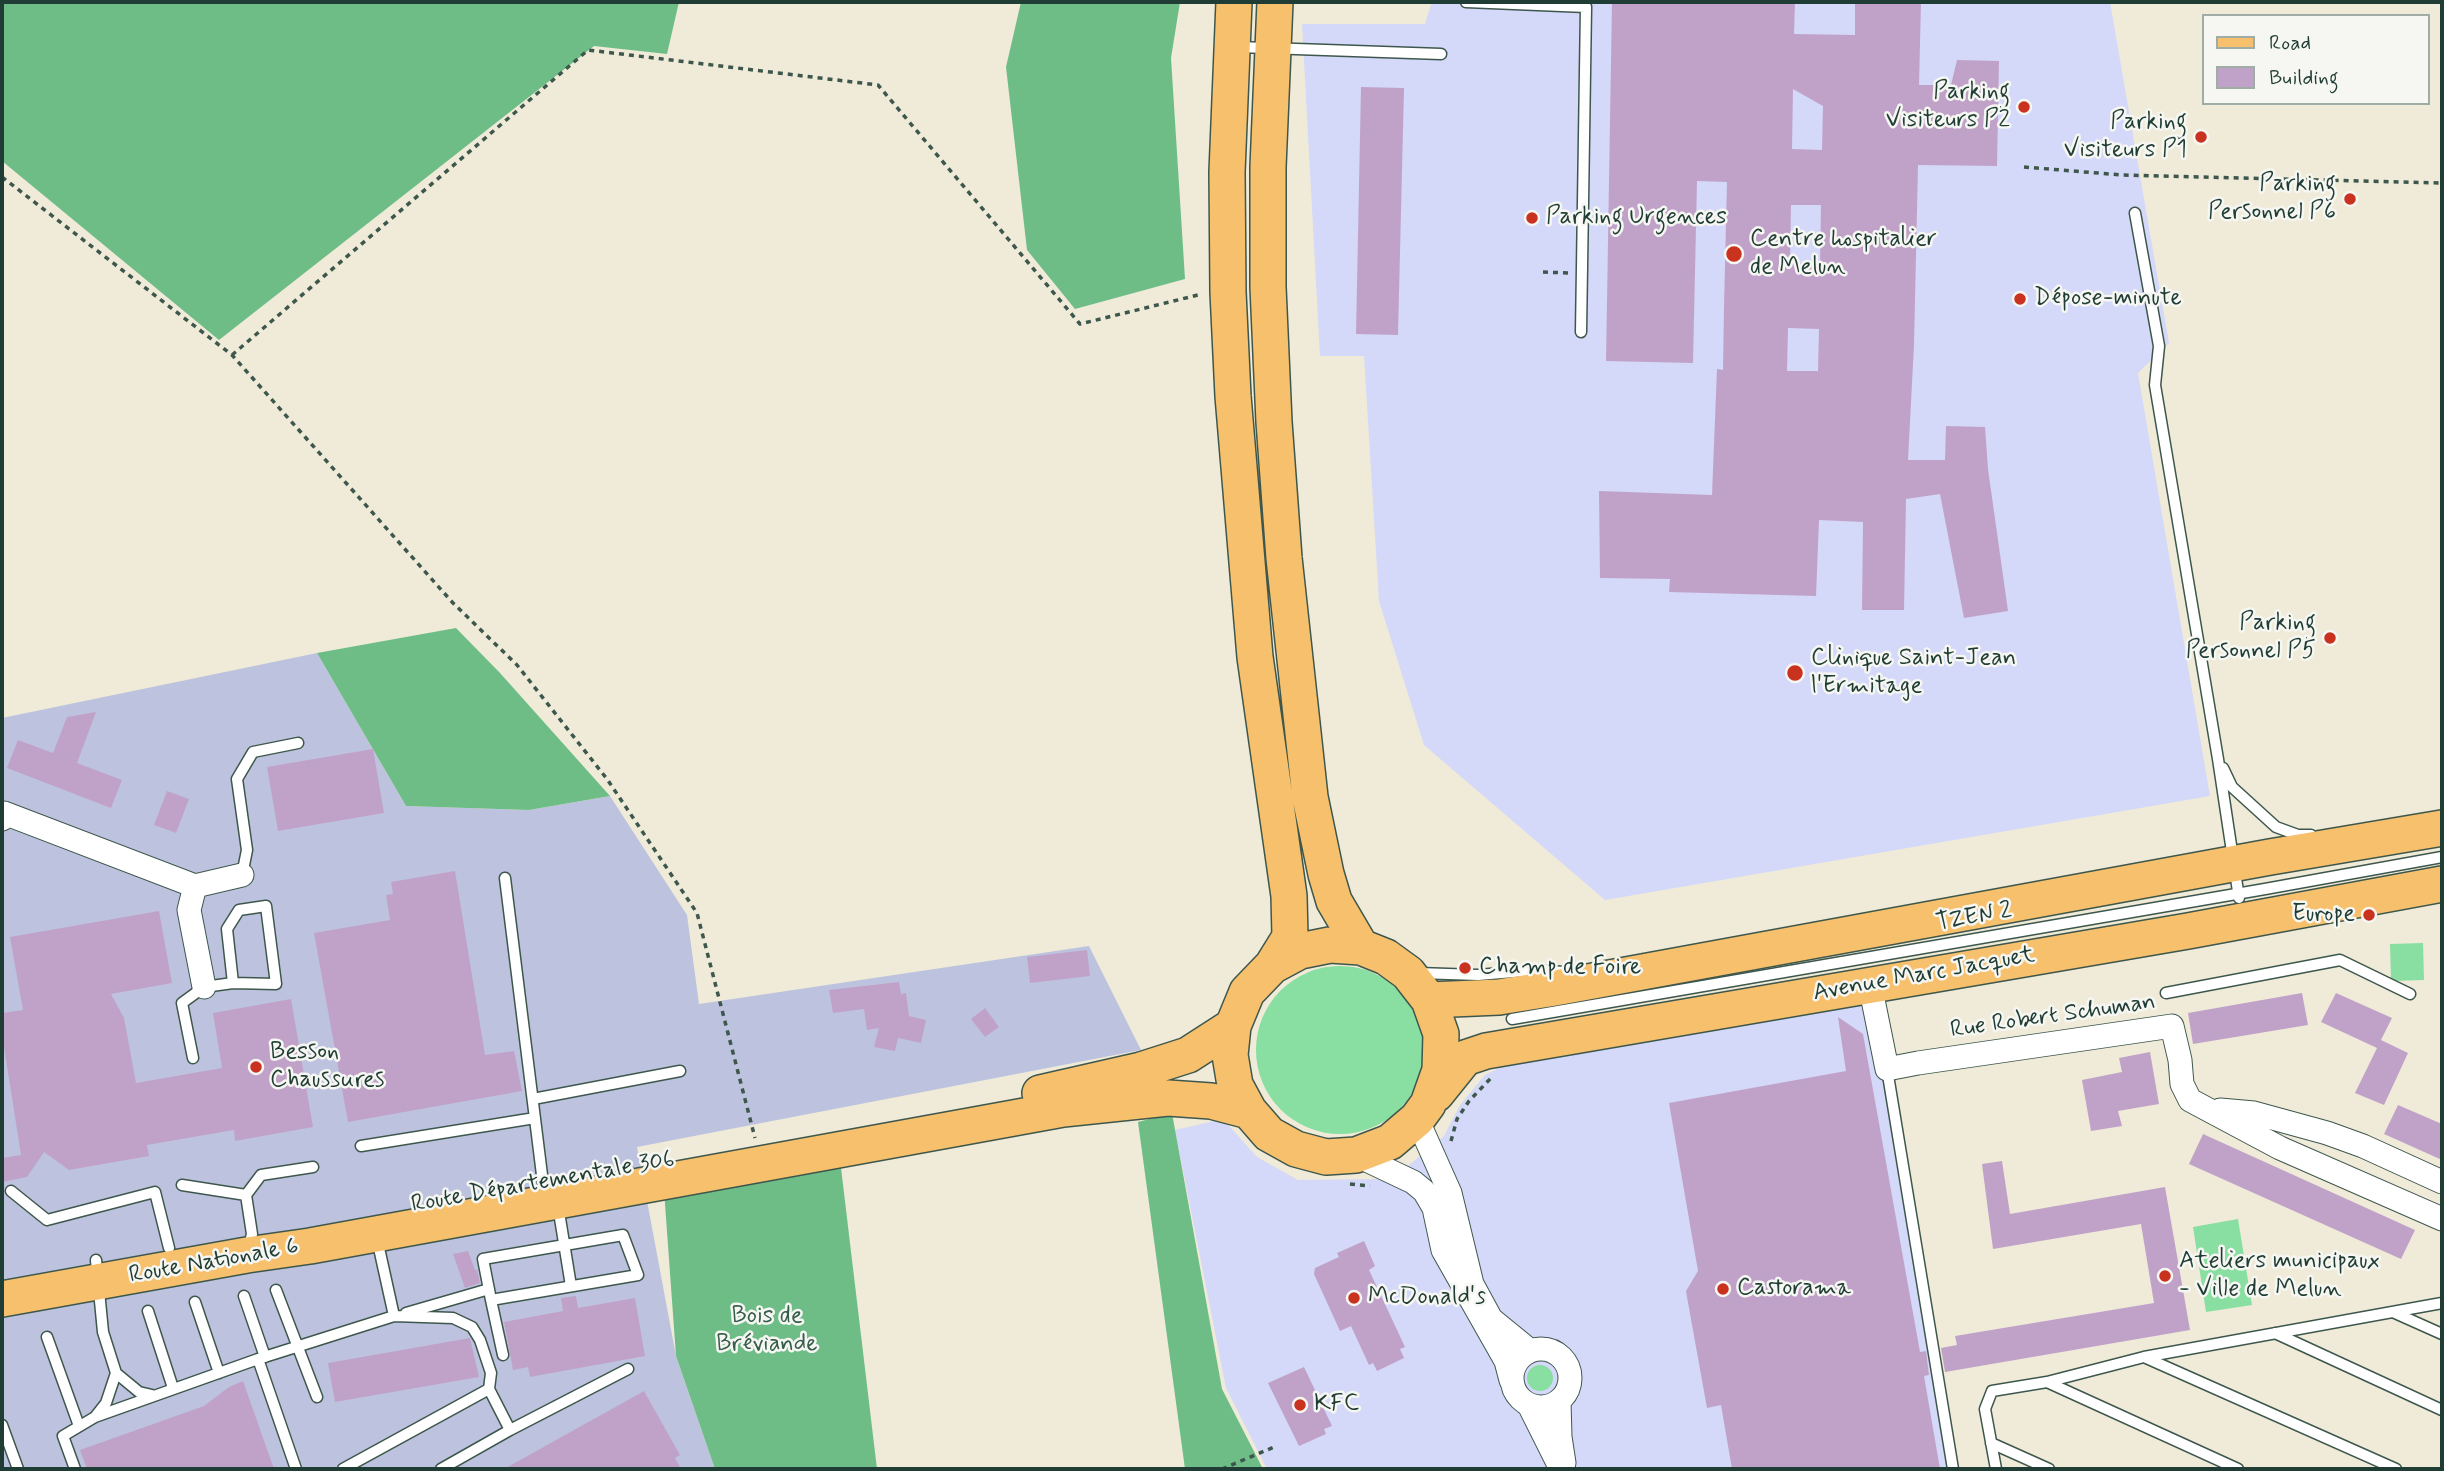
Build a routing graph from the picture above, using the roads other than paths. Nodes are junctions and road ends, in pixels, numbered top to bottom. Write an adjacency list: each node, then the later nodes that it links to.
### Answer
1 (1234, 2): 4 (main road)
2 (1275, 2): 5 (main road)
3 (1466, 2): 8 (lane)
4 (1231, 47): 5 (lane); 22 (main road)
5 (1272, 49): 6 (lane); 21 (main road)
6 (1441, 54)
7 (2135, 213): 10 (lane)
8 (1581, 332)
9 (298, 743): 16 (lane)
10 (2218, 759): 13 (lane); 15 (lane)
11 (3, 814): 19 (street)
12 (2442, 828): 13 (main road)
13 (2340, 845): 15 (main road)
14 (2442, 857): 31 (lane, TZEN 2)
15 (2233, 864): 20 (lane); 24 (main road)
16 (242, 875): 19 (street)
17 (505, 878): 37 (lane)
18 (2442, 884): 20 (main road, Avenue Marc Jacquet)
19 (195, 886): 27 (street)
20 (2242, 920): 26 (main road, Avenue Marc Jacquet)
21 (1361, 947): 22 (main road); 23 (main road)
22 (1272, 966): 32 (main road)
23 (1408, 973): 24 (lane); 30 (main road)
24 (1629, 973): 30 (main road)
25 (233, 983): 25 (lane); 27 (lane)
26 (1870, 985): 34 (street); 40 (main road, Avenue Marc Jacquet)
27 (204, 987): 33 (lane)
28 (2166, 993): 29 (lane)
29 (2410, 994)
30 (1429, 1000): 40 (main road)
31 (1512, 1019)
32 (1233, 1026): 36 (main road); 39 (main road)
33 (193, 1058)
34 (1887, 1069): 38 (street, Rue Robert Schuman); 99 (lane)
35 (680, 1071): 37 (lane)
36 (1084, 1095): 39 (main road); 48 (main road, Route Départementale 306); 48 (main road, Route Départementale 306)
37 (533, 1100): 41 (lane)
38 (2208, 1109): 45 (street); 50 (street, Rue Robert Schuman)
39 (1249, 1111): 44 (main road)
40 (1422, 1112): 44 (main road); 72 (street)
41 (536, 1118): 42 (lane); 48 (lane)
42 (361, 1146)
43 (313, 1167): 49 (lane)
44 (1350, 1169): 79 (street)
45 (2442, 1182)
46 (181, 1185): 49 (lane)
47 (11, 1191): 55 (lane)
48 (550, 1191): 51 (main road, Route Départementale 306); 53 (main road, Route Départementale 306); 54 (lane)
49 (246, 1195): 53 (lane)
50 (2442, 1219)
51 (426, 1225): 52 (main road, Route Nationale 6)
52 (375, 1233): 53 (main road, Route Nationale 6); 67 (lane)
53 (249, 1244): 55 (main road, Route Départementale 306); 56 (main road, Route Nationale 6)
54 (564, 1246): 58 (lane); 58 (lane); 60 (lane)
55 (169, 1248): 56 (main road, Route Départementale 306)
56 (97, 1270): 57 (main road, Route Départementale 306); 62 (main road, Route Nationale 6); 77 (lane)
57 (2, 1277)
58 (571, 1286): 60 (lane)
59 (276, 1290): 71 (lane)
60 (490, 1295): 67 (lane); 73 (lane)
61 (244, 1296): 75 (lane)
62 (2, 1299)
63 (195, 1302): 78 (lane)
64 (2442, 1303): 66 (lane)
65 (148, 1311): 81 (lane)
66 (2395, 1312): 68 (lane); 69 (lane)
67 (394, 1317): 71 (lane); 82 (lane)
68 (2275, 1333): 74 (lane); 87 (lane)
69 (2442, 1334)
70 (47, 1337): 90 (lane)
71 (297, 1348): 75 (lane); 84 (lane)
72 (1529, 1350): 79 (street); 85 (street)
73 (503, 1355)
74 (2144, 1357): 80 (lane); 103 (lane)
75 (262, 1358): 78 (lane); 95 (lane)
76 (628, 1369): 91 (lane)
77 (116, 1373): 83 (lane); 88 (lane)
78 (219, 1373): 81 (lane)
79 (1511, 1380): 86 (street)
80 (2047, 1382): 92 (lane); 102 (lane)
81 (173, 1388): 83 (lane)
82 (489, 1390): 91 (lane); 96 (lane)
83 (152, 1395): 88 (lane)
84 (317, 1397)
85 (1559, 1401): 86 (street); 98 (street)
86 (1529, 1405): 98 (street)
87 (2442, 1410)
88 (95, 1417): 90 (lane)
89 (2, 1425): 93 (lane)
90 (79, 1426): 94 (lane)
91 (510, 1430): 97 (lane)
92 (1991, 1443): 100 (lane); 101 (lane)
93 (18, 1469)
94 (75, 1469)
95 (296, 1469)
96 (343, 1469)
97 (441, 1469)
98 (1564, 1469)
99 (1953, 1469)
100 (1996, 1469)
101 (2049, 1469)
102 (2238, 1469)
103 (2396, 1469)

